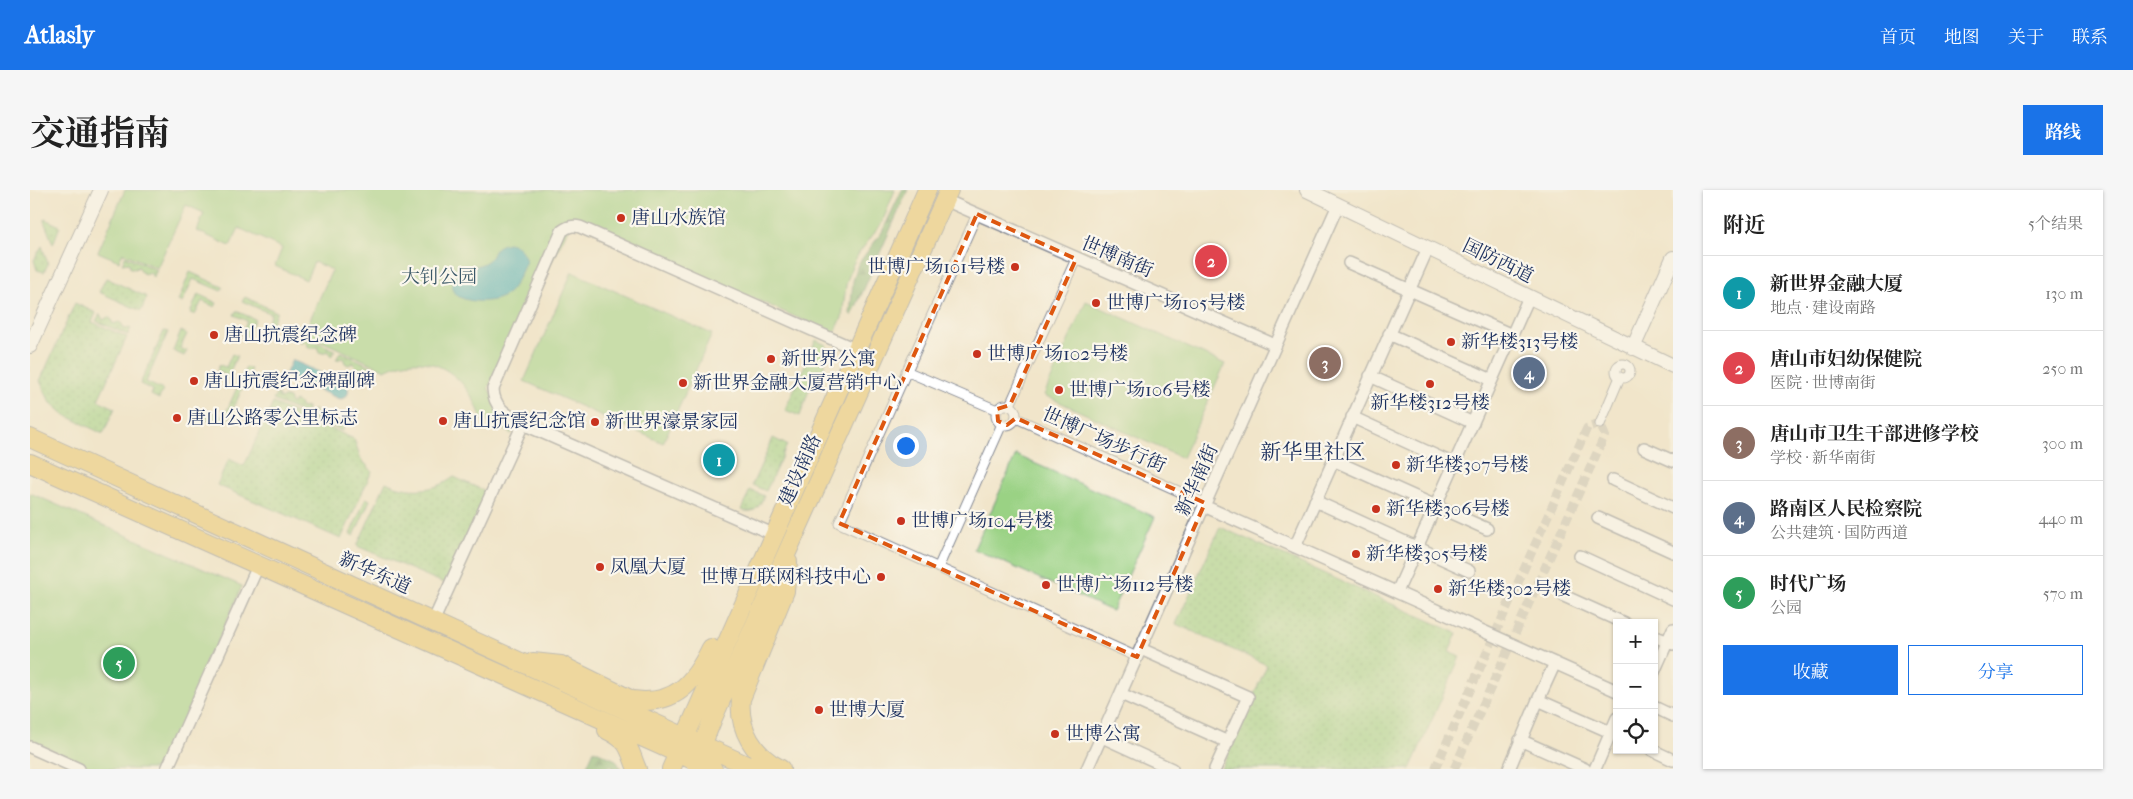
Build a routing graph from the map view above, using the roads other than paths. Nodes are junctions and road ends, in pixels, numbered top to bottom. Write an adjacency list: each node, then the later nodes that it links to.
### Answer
1 (101, 190): 16 (street)
2 (926, 190): 17 (main road, 建设南路)
3 (1307, 190): 5 (street, 国防西道)
4 (947, 195): 6 (street, 世博南街); 46 (main road, 建设南路)
5 (1338, 205): 7 (street, 国防西道); 15 (street, 新华南街)
6 (977, 214): 9 (street, 世博南街); 20 (street)
7 (1428, 248): 11 (street); 12 (street, 国防西道)
8 (1673, 258): 18 (street)
9 (1076, 259): 15 (street, 世博南街); 23 (street)
10 (1349, 263): 11 (street)
11 (1409, 290): 13 (street); 14 (street)
12 (1529, 297): 14 (street); 18 (street, 国防西道)
13 (1389, 334): 21 (street); 22 (street)
14 (1512, 336): 22 (street)
15 (1275, 345): 39 (street, 新华南街)
16 (30, 346)
17 (857, 350): 28 (street); 42 (main road, 建设南路)
18 (1629, 357): 19 (street, 国防西道); 30 (street)
19 (1673, 366)
20 (906, 372): 24 (street); 52 (street)
21 (1370, 376): 25 (street); 27 (street)
22 (1492, 380): 27 (street)
23 (1010, 406): 24 (street); 26 (street)
24 (997, 410): 29 (street)
25 (1352, 417): 33 (street); 36 (street)
26 (1016, 418): 29 (street); 39 (street, 世博广场步行街)
27 (1473, 422): 36 (street)
28 (523, 424): 45 (street); 58 (street)
29 (1002, 424): 52 (street)
30 (1600, 424)
31 (30, 438): 58 (main road, 新华东道)
32 (1644, 448): 34 (street)
33 (1333, 460): 38 (street); 40 (street)
34 (1673, 461)
35 (30, 463): 51 (main road)
36 (1454, 464): 40 (street)
37 (1613, 480): 41 (street)
38 (1315, 501): 47 (street); 48 (street)
39 (1205, 504): 47 (street); 62 (street, 新华南街)
40 (1435, 506): 44 (street); 48 (street)
41 (1673, 508)
42 (785, 510): 45 (main road); 74 (main road, 建设南路)
43 (1598, 518): 49 (street)
44 (1487, 529)
45 (766, 531): 63 (main road)
46 (790, 544): 81 (main road, 建设南路); 89 (main road)
47 (1295, 547): 54 (street)
48 (1417, 547): 53 (street); 54 (street)
49 (1673, 552)
50 (1580, 556): 56 (street)
51 (258, 566): 66 (main road); 84 (street)
52 (938, 568): 62 (street)
53 (1469, 571)
54 (1396, 592): 64 (street)
55 (1564, 596): 57 (street)
56 (1673, 599)
57 (1615, 619)
58 (433, 622): 63 (main road, 新华东道)
59 (1673, 629): 61 (street)
60 (1658, 638): 61 (street)
61 (1670, 643): 65 (street)
62 (1139, 653): 68 (street, 新华南街); 77 (street)
63 (516, 660): 74 (main road, 新华东道)
64 (1555, 663): 67 (street); 69 (street)
65 (1658, 665)
66 (536, 689): 79 (main road); 85 (main road)
67 (1613, 689)
68 (1121, 694): 75 (street, 新华南街); 77 (street)
69 (1538, 700): 72 (street); 76 (street)
70 (1658, 709): 71 (street)
71 (1673, 716)
72 (1613, 733)
73 (1613, 735): 95 (street)
74 (685, 736): 79 (main road, 建设南路); 81 (main road, 新华东道)
75 (1102, 737): 90 (street, 新华南街); 91 (street)
76 (1520, 740): 93 (street); 94 (street)
77 (1228, 742): 92 (street)
78 (30, 747): 83 (street)
79 (678, 752): 81 (main road); 86 (main road, 建设南路)
80 (1658, 753): 82 (street)
81 (697, 758): 87 (main road); 88 (main road)
82 (1673, 760)
83 (79, 769)
84 (167, 769)
85 (637, 769)
86 (671, 769)
87 (713, 769)
88 (755, 769)
89 (782, 769)
90 (1088, 769)
91 (1172, 769)
92 (1215, 769)
93 (1508, 769)
94 (1585, 769)
95 (1595, 769)

